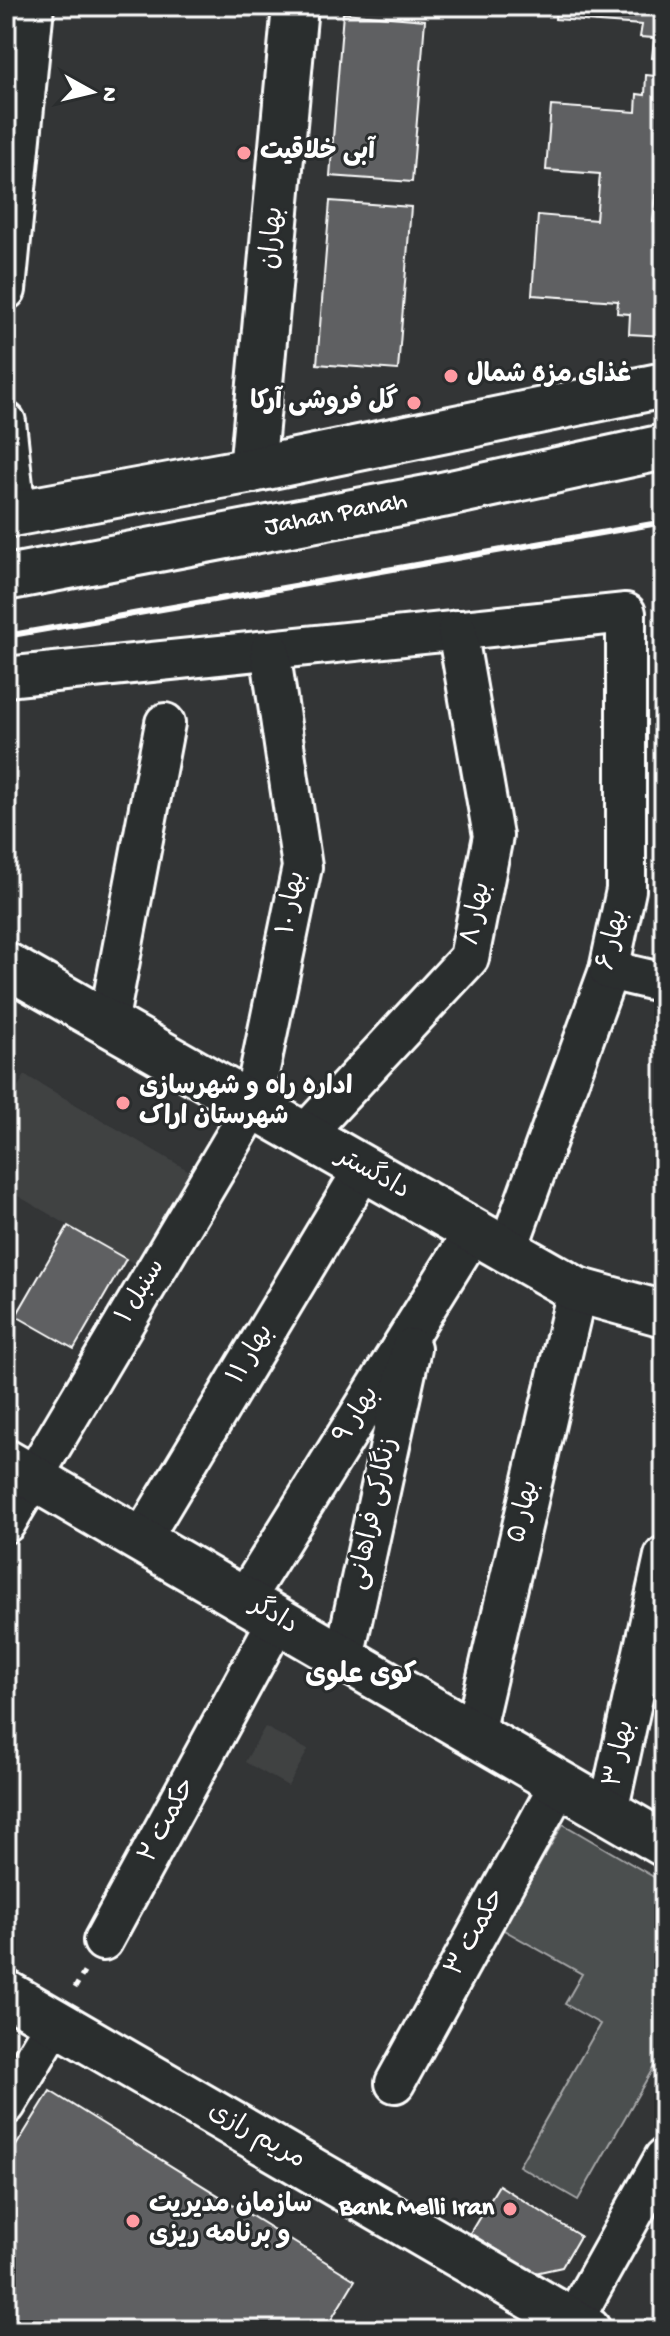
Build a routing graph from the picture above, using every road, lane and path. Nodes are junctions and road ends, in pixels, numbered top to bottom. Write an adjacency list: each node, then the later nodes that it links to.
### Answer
1 (34, 6): 3 (street)
2 (295, 6): 7 (street, بهاران)
3 (6, 290)
4 (664, 385): 7 (street)
5 (6, 422): 8 (street)
6 (664, 447): 9 (street, Jahan Panah)
7 (252, 470): 8 (street)
8 (11, 514)
9 (6, 578)
10 (457, 630): 11 (street); 15 (street, بهار ۶); 19 (street, بهار ۸)
11 (270, 650): 12 (street); 18 (street, بهار ۱۰)
12 (6, 677)
13 (165, 723): 17 (street)
14 (6, 965): 17 (street, دادگستر)
15 (609, 970): 16 (street); 21 (street, بهار ۶)
16 (664, 983)
17 (108, 1024): 18 (street, دادگستر)
18 (252, 1108): 19 (street, دادگستر); 25 (street, سنبل ۱)
19 (303, 1136): 20 (street, دادگستر)
20 (363, 1170): 21 (street, دادگستر); 27 (street, بهار ۱۱)
21 (490, 1241): 22 (street, دادگستر); 24 (street, بهار ۹)
22 (577, 1290): 23 (street, دادگستر); 31 (street, بهار ۵)
23 (664, 1314)
24 (417, 1322): 29 (street, بهار ۹); 30 (street, زنگارکی فراهانی)
25 (19, 1469): 26 (street, سنبل ۱); 27 (street, دادگر)
26 (6, 1523)
27 (141, 1540): 29 (street, دادگر)
28 (664, 1556): 33 (street, بهار ۳)
29 (261, 1610): 30 (street, دادگر); 35 (street, حکمت ۲)
30 (344, 1658): 31 (street, دادگر)
31 (474, 1733): 32 (street, دادگر)
32 (560, 1783): 33 (street, دادگر); 38 (street, حکمت ۳)
33 (608, 1812): 34 (street, دادگر)
34 (664, 1844)
35 (103, 1941): 37 (path)
36 (6, 1993): 37 (street, مریم رازی)
37 (56, 2021): 39 (street); 41 (street, مریم رازی)
38 (395, 2083)
39 (6, 2105)
40 (664, 2158): 41 (street)
41 (581, 2326)

